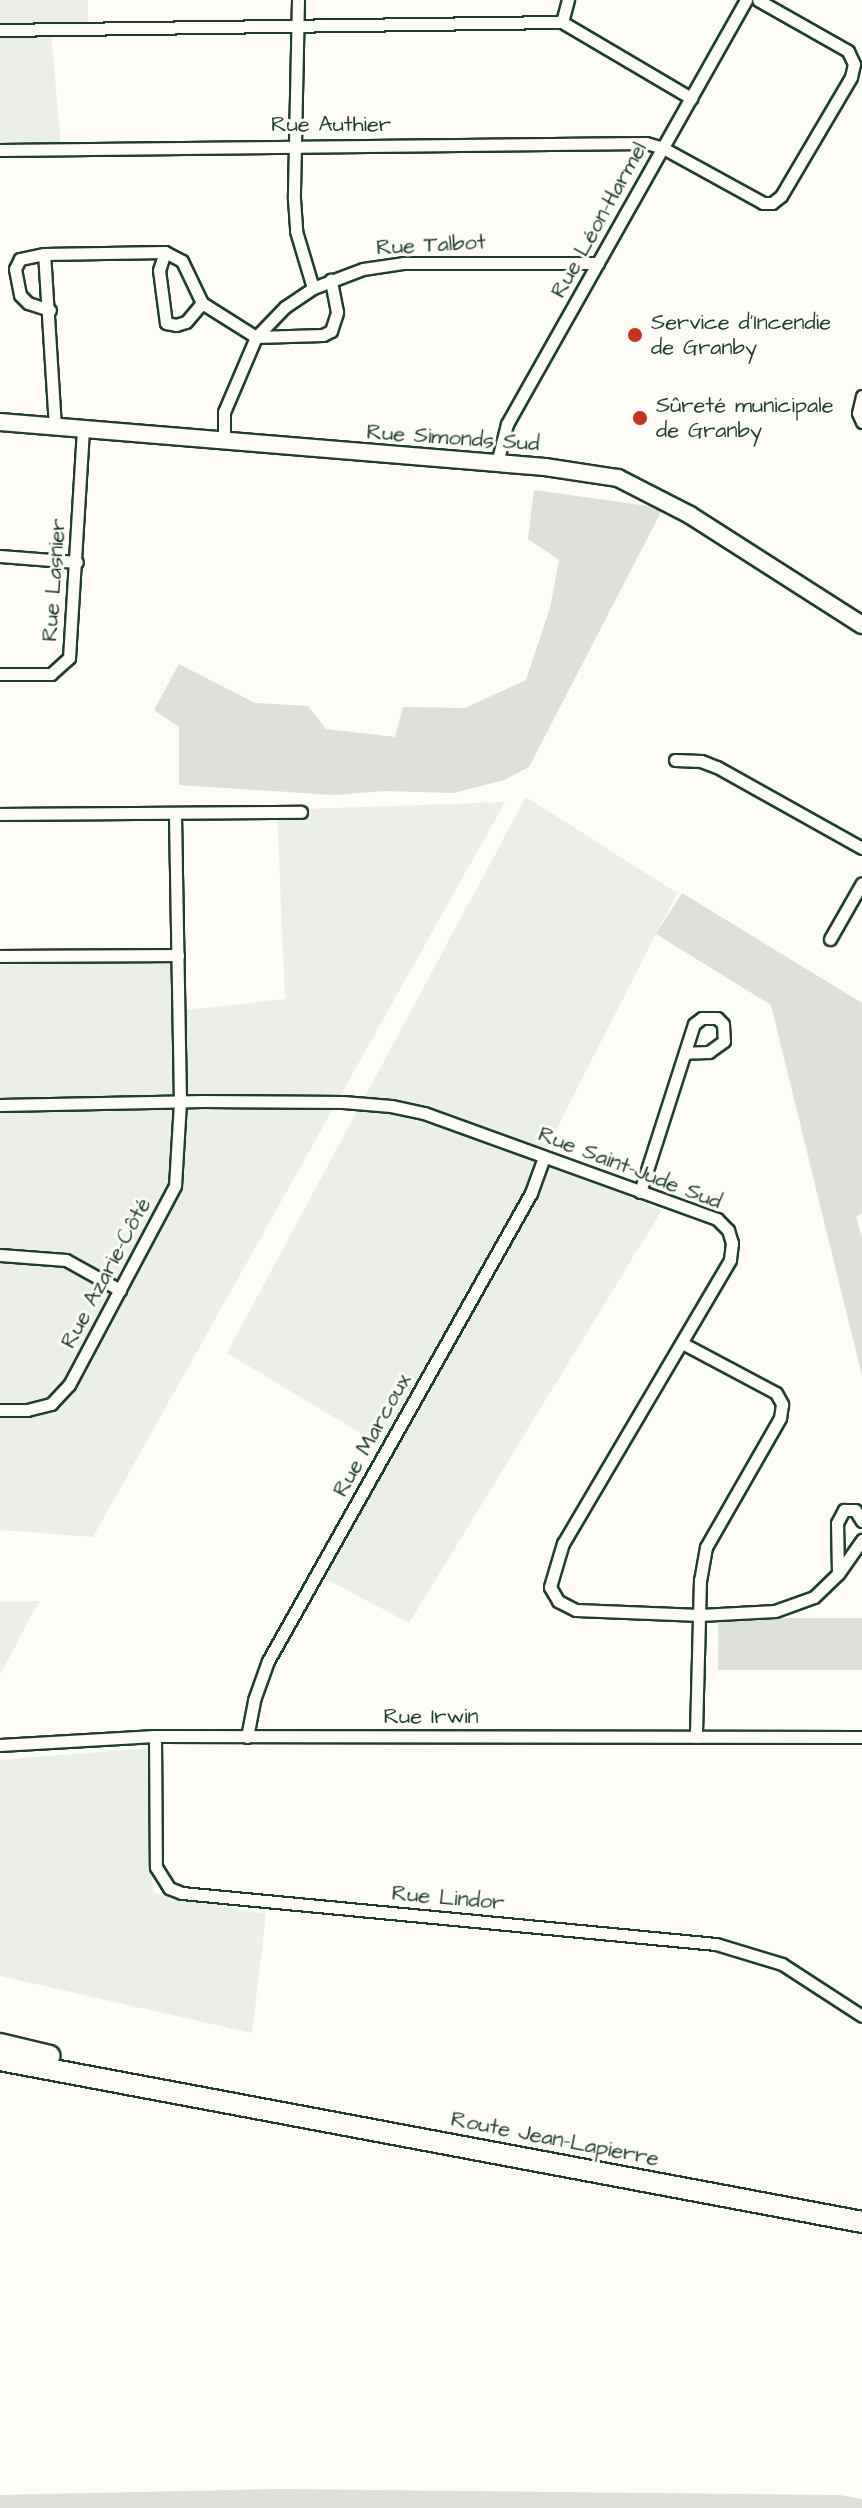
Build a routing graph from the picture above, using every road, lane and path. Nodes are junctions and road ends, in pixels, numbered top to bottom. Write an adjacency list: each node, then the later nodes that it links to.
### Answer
1 (298, 0): 6 (street)
2 (568, 0): 5 (street)
3 (746, 0): 8 (street, Rue Léon-Harmel)
4 (758, 0): 10 (street)
5 (562, 22): 6 (street); 8 (street)
6 (297, 25): 7 (street); 9 (street)
7 (0, 30)
8 (691, 98): 10 (street, Rue Léon-Harmel)
9 (295, 145): 10 (street, Rue Authier); 11 (street, Rue Authier); 16 (street)
10 (663, 148): 14 (street, Rue Léon-Harmel)
11 (0, 150)
12 (165, 252): 13 (street); 17 (street); 17 (street)
13 (44, 254): 18 (street); 18 (street)
14 (598, 263): 15 (street, Rue Talbot); 26 (street, Rue Léon-Harmel)
15 (331, 280): 16 (street, Rue Talbot); 19 (street)
16 (313, 288): 19 (street, Rue Talbot)
17 (202, 303): 19 (street)
18 (50, 310): 23 (street)
19 (256, 337): 25 (street, Rue Talbot)
20 (862, 396): 22 (street)
21 (0, 422): 23 (street, Rue Simonds Sud)
22 (862, 422)
23 (55, 427): 24 (street, Rue Simonds Sud)
24 (83, 430): 25 (street, Rue Simonds Sud); 28 (street, Rue Lasnier)
25 (224, 442): 26 (street, Rue Simonds Sud)
26 (497, 463): 29 (street, Rue Simonds Sud)
27 (0, 556): 28 (street)
28 (77, 562): 30 (street, Rue Lasnier)
29 (862, 625)
30 (0, 674)
31 (675, 760): 35 (street)
32 (301, 812): 34 (street)
33 (0, 814): 34 (street)
34 (175, 814): 38 (street, Rue Azarie-Côté)
35 (862, 848)
36 (862, 883): 37 (street)
37 (830, 939)
38 (178, 955): 39 (street); 41 (street, Rue Azarie-Côté)
39 (0, 956)
40 (685, 1053): 44 (street)
41 (180, 1102): 42 (street, Rue Saint-Jude Sud); 43 (street, Rue Saint-Jude Sud); 46 (street, Rue Azarie-Côté)
42 (0, 1105)
43 (544, 1157): 44 (street, Rue Saint-Jude Sud); 54 (street, Rue Marcoux)
44 (640, 1192): 47 (street, Rue Saint-Jude Sud)
45 (0, 1255): 46 (street)
46 (120, 1290): 48 (street, Rue Azarie-Côté)
47 (682, 1343): 52 (street); 52 (street, Rue Saint-Jude Sud)
48 (0, 1410)
49 (862, 1521): 51 (street)
50 (862, 1540): 51 (street, Rue Saint-Jude Sud)
51 (838, 1574): 52 (street, Rue Saint-Jude Sud)
52 (700, 1615): 55 (street)
53 (155, 1736): 54 (street, Rue Irwin); 57 (street, Rue Irwin); 58 (street, Rue Lindor)
54 (247, 1737): 55 (street, Rue Irwin)
55 (696, 1737): 56 (street, Rue Irwin)
56 (862, 1737)
57 (0, 1745)
58 (862, 2016)
59 (0, 2044): 61 (highway, Route Jean-Lapierre)
60 (0, 2060): 61 (highway, Route Jean-Lapierre)
61 (240, 2103): 62 (highway, Route Jean-Lapierre)
62 (862, 2222)

